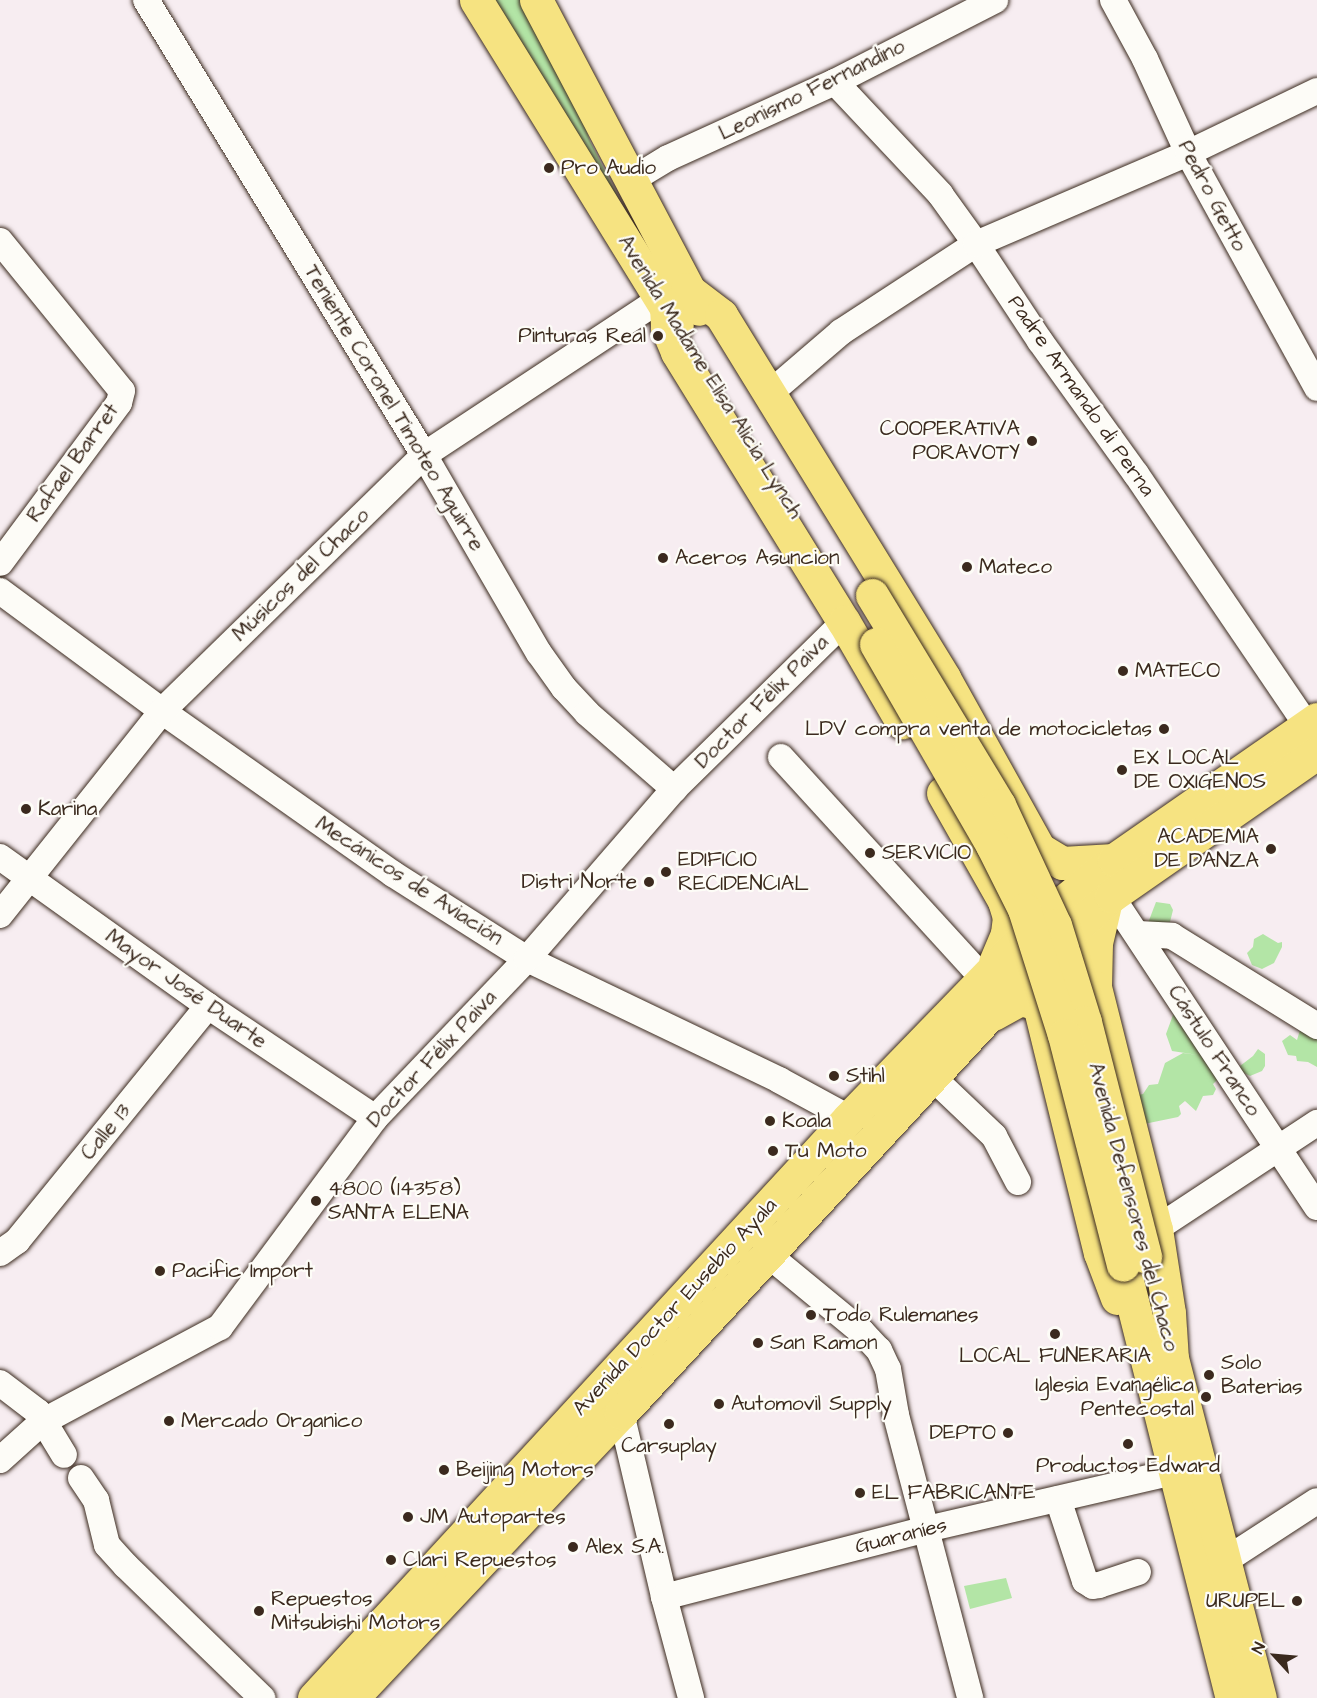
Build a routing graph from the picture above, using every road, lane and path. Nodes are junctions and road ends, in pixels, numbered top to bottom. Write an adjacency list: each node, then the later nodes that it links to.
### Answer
1 (146, 0): 15 (street, Teniente Coronel Timoteo Aguirre)
2 (536, 0): 9 (highway, Avenida Madame Elisa Alicia Lynch)
3 (995, 0): 6 (street, Leonismo Fernandino)
4 (1113, 0): 8 (street, Pedro Getto)
5 (481, 6): 12 (highway, Avenida Madame Elisa Alicia Lynch)
6 (835, 82): 9 (street, Leonismo Fernandino); 11 (street, Padre Armando di Perna)
7 (1317, 91): 8 (street)
8 (1188, 153): 11 (street); 13 (street, Pedro Getto)
9 (630, 181): 12 (highway, Avenida Madame Elisa Alicia Lynch)
10 (0, 241): 16 (street, Rafael Barret)
11 (976, 244): 14 (street); 20 (street, Padre Armando di Perna)
12 (671, 298): 14 (highway); 15 (street, Músicos del Chaco); 18 (highway, Avenida Madame Elisa Alicia Lynch)
13 (1317, 388)
14 (769, 394): 24 (highway)
15 (424, 455): 19 (street, Músicos del Chaco); 22 (street, Teniente Coronel Timoteo Aguirre)
16 (0, 563)
17 (0, 591): 19 (street, Mecánicos de Aviación)
18 (857, 607): 22 (street, Doctor Félix Paiva); 29 (highway, Avenida Madame Elisa Alicia Lynch, bridge); 31 (highway)
19 (162, 711): 25 (street, Músicos del Chaco); 30 (street, Mecánicos de Aviación)
20 (1314, 732): 24 (highway); 26 (highway)
21 (781, 757): 31 (street)
22 (674, 789): 30 (street, Doctor Félix Paiva)
23 (0, 857): 25 (street, Mayor José Duarte)
24 (1114, 860): 29 (highway)
25 (28, 878): 27 (street, Músicos del Chaco); 32 (street, Mayor José Duarte)
26 (1108, 898): 28 (street, Cástulo Franco); 29 (highway); 42 (highway)
27 (0, 915)
28 (1137, 934): 33 (street); 39 (street, Cástulo Franco)
29 (1047, 935): 31 (highway, Avenida Doctor Eusebio Ayala); 34 (highway, Avenida Doctor Eusebio Ayala); 42 (highway, Avenida Defensores del Chaco, bridge)
30 (527, 959): 36 (street, Doctor Félix Paiva); 37 (street, Mecánicos de Aviación)
31 (988, 975): 37 (highway, Avenida Doctor Eusebio Ayala)
32 (208, 1006): 36 (street, Mayor José Duarte); 43 (street, Calle 13)
33 (1317, 1026)
34 (976, 1027): 35 (highway, Avenida Doctor Eusebio Ayala); 45 (highway)
35 (931, 1076): 40 (street); 44 (highway, Avenida Doctor Eusebio Ayala)
36 (375, 1118): 48 (street, Doctor Félix Paiva)
37 (849, 1118): 60 (highway, Avenida Doctor Eusebio Ayala)
38 (1317, 1124): 39 (street)
39 (1279, 1149): 41 (street, Cástulo Franco); 42 (street)
40 (1018, 1182)
41 (1317, 1207)
42 (1142, 1250): 45 (highway, Avenida Defensores del Chaco); 56 (highway, Avenida Defensores del Chaco)
43 (0, 1253)
44 (766, 1253): 47 (highway, Avenida Doctor Eusebio Ayala); 55 (street)
45 (1142, 1348): 51 (highway, Avenida Defensores del Chaco)
46 (0, 1383): 48 (street)
47 (621, 1413): 58 (street); 61 (highway, Avenida Doctor Eusebio Ayala)
48 (42, 1422): 49 (street); 50 (street, Doctor Félix Paiva)
49 (64, 1455)
50 (0, 1460)
51 (1174, 1472): 53 (street, Guaraníes); 64 (highway, Avenida Defensores del Chaco)
52 (81, 1479): 59 (street)
53 (1058, 1499): 55 (street, Guaraníes); 57 (street)
54 (1317, 1501): 56 (street)
55 (927, 1529): 58 (street, Guaraníes); 63 (street)
56 (1226, 1560): 65 (highway, Avenida Defensores del Chaco)
57 (1138, 1572)
58 (664, 1597): 62 (street)
59 (262, 1698)
60 (314, 1698)
61 (352, 1698)
62 (691, 1698)
63 (970, 1698)
64 (1232, 1698)
65 (1260, 1698)

